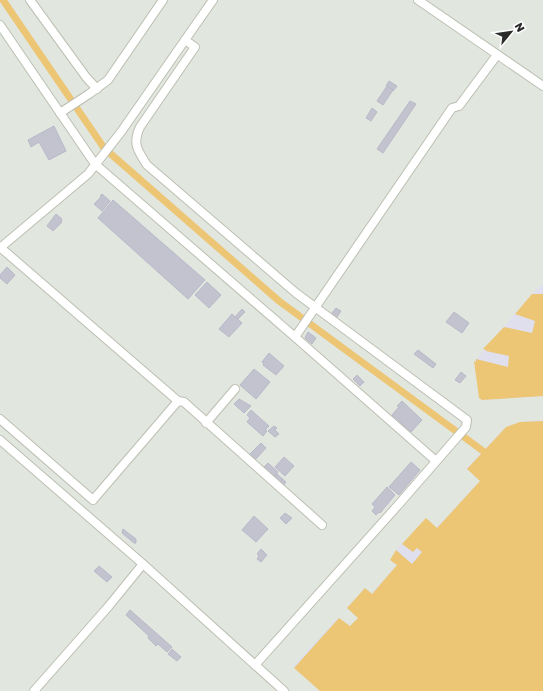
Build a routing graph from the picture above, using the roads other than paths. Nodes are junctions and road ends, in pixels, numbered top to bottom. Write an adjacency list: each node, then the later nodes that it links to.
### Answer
1 (30, 0): 9 (lane)
2 (163, 0): 9 (lane)
3 (213, 0): 6 (lane)
4 (418, 0): 7 (lane)
5 (0, 25): 10 (lane)
6 (185, 40): 11 (lane); 13 (lane)
7 (497, 54): 8 (lane); 13 (lane)
8 (543, 86)
9 (97, 89): 10 (lane)
10 (63, 112): 11 (lane)
11 (97, 161): 12 (lane); 14 (lane)
12 (0, 248): 16 (lane)
13 (313, 310): 14 (lane); 20 (lane)
14 (296, 336): 20 (lane)
15 (236, 389): 18 (lane)
16 (178, 401): 17 (lane); 18 (lane)
17 (0, 419)
18 (206, 423): 21 (lane)
19 (0, 440): 22 (lane)
20 (436, 461): 23 (lane)
21 (322, 525)
22 (143, 564): 23 (lane); 24 (lane)
23 (255, 664): 25 (lane)
24 (34, 691)
25 (284, 691)

